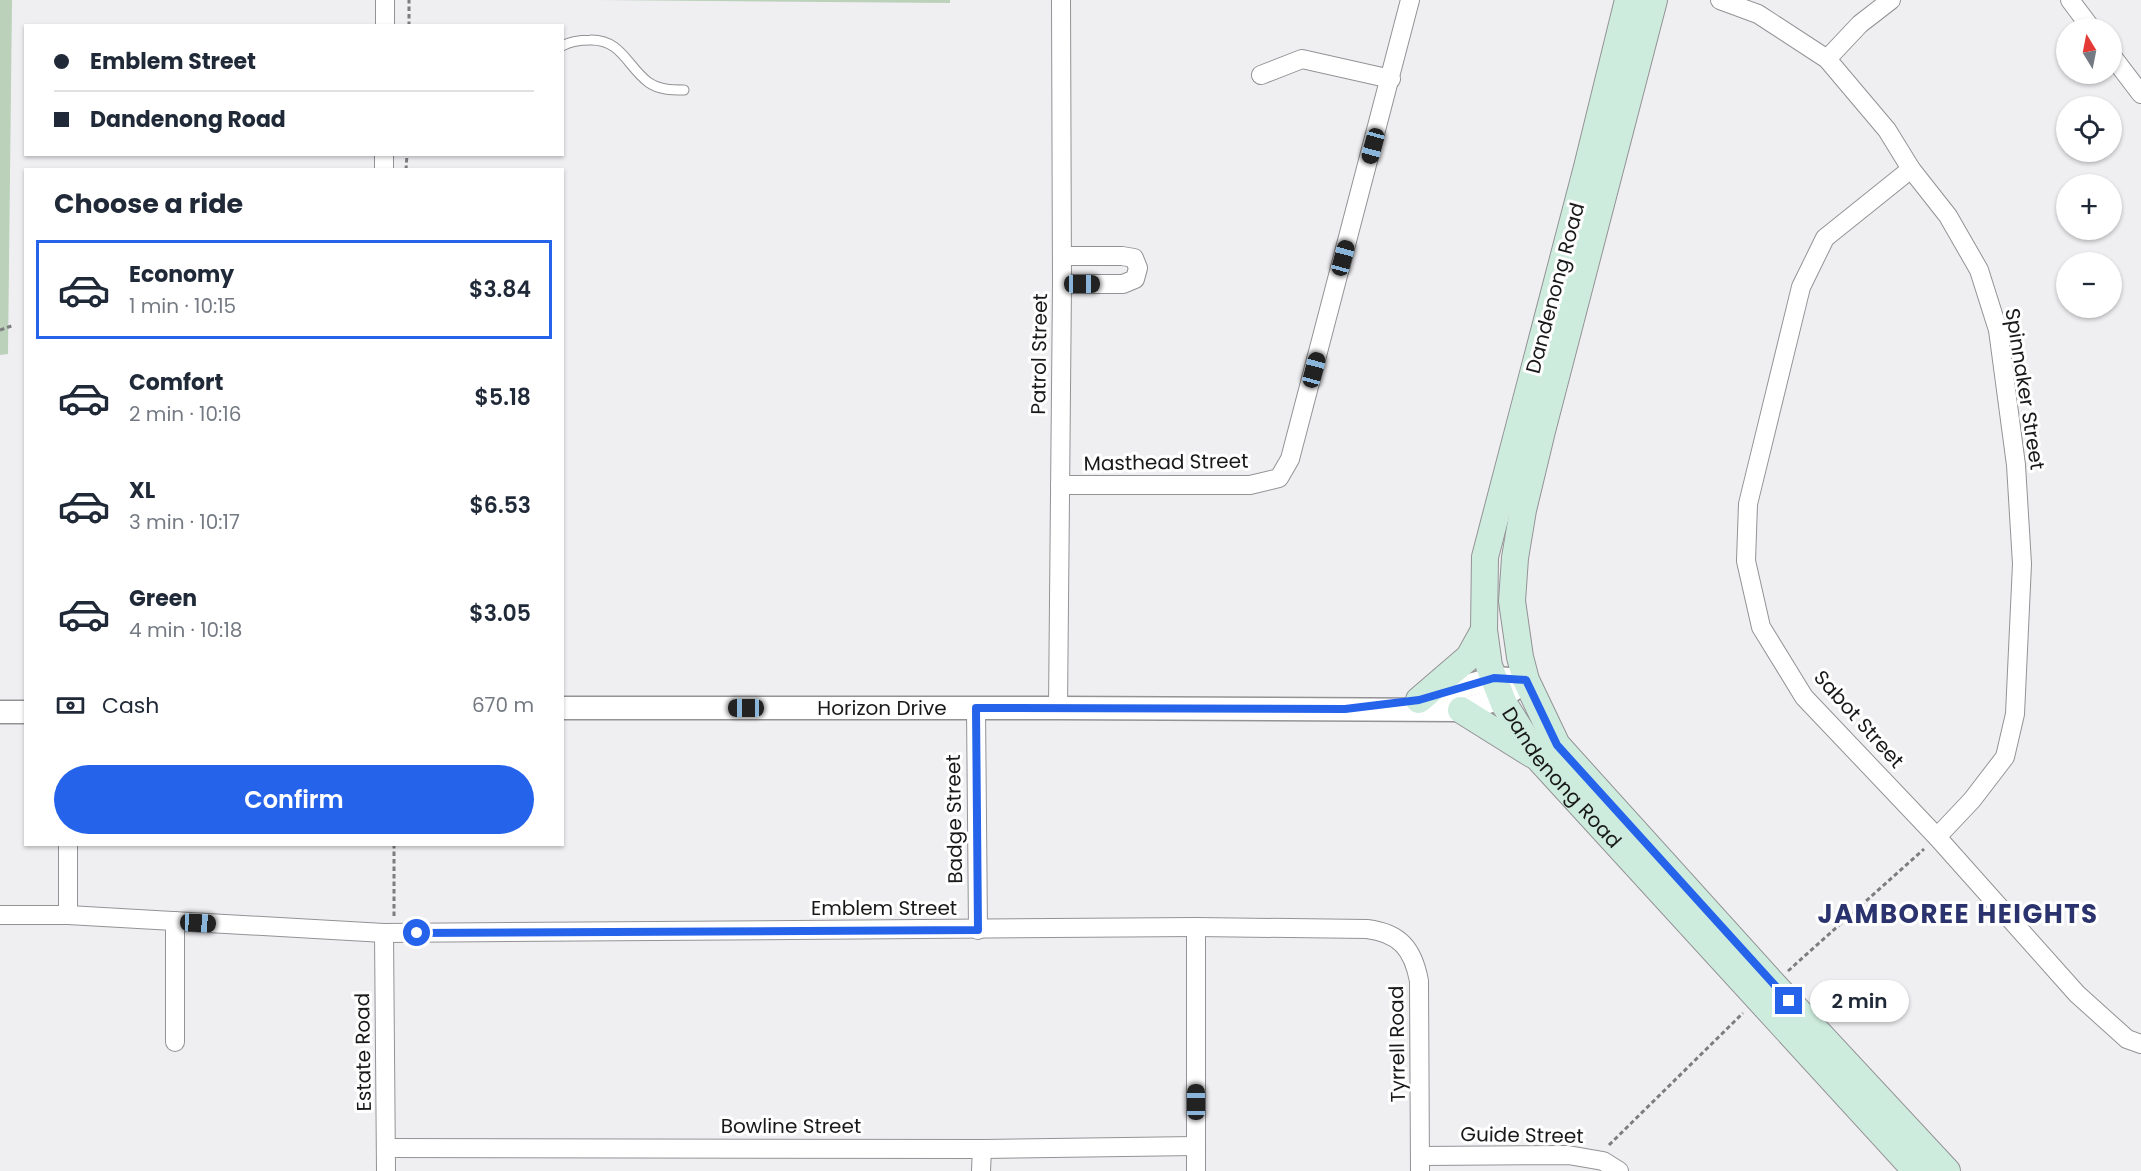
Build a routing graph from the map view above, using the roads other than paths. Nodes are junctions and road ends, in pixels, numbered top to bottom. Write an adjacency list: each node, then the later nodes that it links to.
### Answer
1 (385, 0): 10 (street)
2 (1061, 0): 19 (street, Patrol Street)
3 (1410, 0): 15 (street, Masthead Street)
4 (1628, 0): 22 (main road, Dandenong Road)
5 (1654, 0): 23 (main road, Dandenong Road)
6 (1720, 0): 12 (street, Spinnaker Street)
7 (1891, 0): 12 (street)
8 (2070, 0): 9 (street)
9 (2084, 18)
10 (385, 24)
11 (564, 45): 16 (lane)
12 (1827, 59): 18 (street, Spinnaker Street)
13 (2122, 69): 17 (street)
14 (1261, 75): 15 (street)
15 (1391, 79): 21 (street, Masthead Street)
16 (684, 90)
17 (2141, 94)
18 (1911, 169): 34 (street, Spinnaker Street); 34 (street, Sabot Street)
19 (1062, 256): 20 (street, Patrol Street); 20 (street)
20 (1062, 284): 21 (street, Patrol Street)
21 (1060, 485): 28 (street, Patrol Street)
22 (1484, 630): 24 (main road, Dandenong Road); 25 (main road)
23 (1526, 680): 24 (street, Horizon Drive); 43 (main road, Dandenong Road)
24 (1498, 688): 25 (street, Horizon Drive); 30 (street, Horizon Drive); 33 (main road, Dandenong Road)
25 (1419, 700): 29 (street, Horizon Drive)
26 (564, 708): 27 (street, Horizon Drive)
27 (976, 708): 28 (street, Horizon Drive); 40 (street, Badge Street)
28 (1058, 708): 29 (street, Horizon Drive)
29 (1345, 709): 30 (street, Horizon Drive)
30 (1461, 710): 33 (main road)
31 (0, 712): 32 (street)
32 (24, 712)
33 (1539, 759): 43 (main road, Dandenong Road)
34 (1937, 837): 45 (street, Sabot Street)
35 (68, 846): 37 (street)
36 (0, 915): 37 (street, Emblem Street)
37 (68, 915): 38 (street, Emblem Street)
38 (175, 921): 42 (street, Emblem Street); 44 (street)
39 (1196, 927): 40 (street, Emblem Street); 41 (street, Emblem Street); 46 (street)
40 (978, 930): 42 (street, Emblem Street)
41 (1384, 931): 49 (street, Tyrrell Road)
42 (389, 933): 47 (street, Estate Road)
43 (1765, 992): 54 (main road, Dandenong Road); 55 (main road, Dandenong Road)
44 (175, 1042)
45 (2141, 1044)
46 (1196, 1146): 48 (street, Bowline Street); 52 (street)
47 (387, 1148): 48 (street, Bowline Street); 50 (street, Estate Road)
48 (982, 1149): 51 (street)
49 (1420, 1163): 53 (street, Guide Street)
50 (386, 1171)
51 (981, 1171)
52 (1196, 1171)
53 (1619, 1171)
54 (1916, 1171)
55 (1947, 1171)

